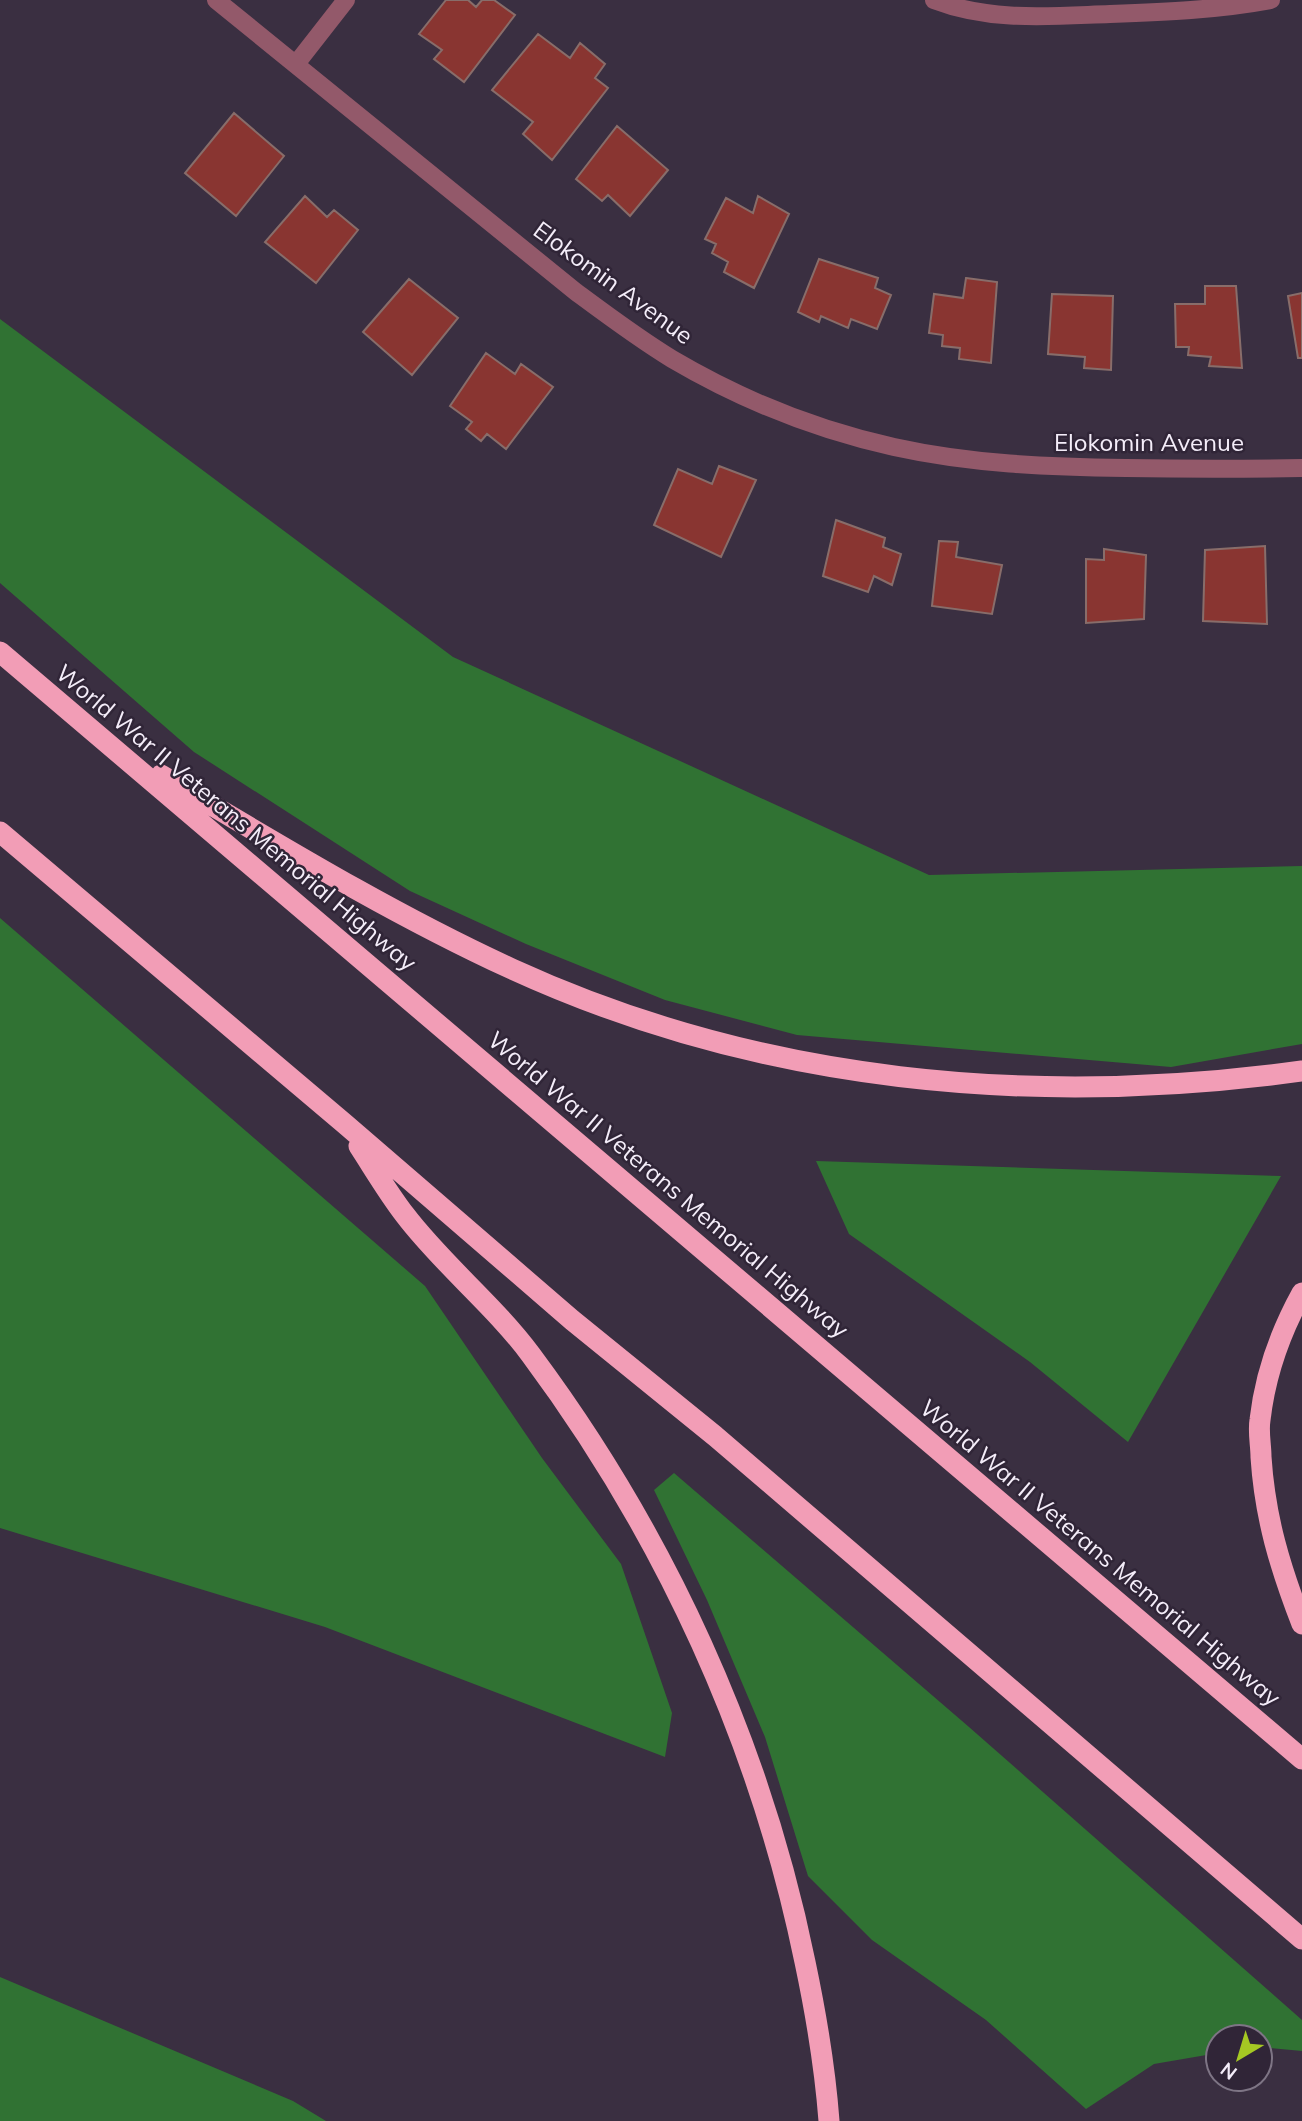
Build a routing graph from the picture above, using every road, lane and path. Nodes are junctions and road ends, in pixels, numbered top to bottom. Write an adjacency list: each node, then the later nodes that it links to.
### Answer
1 (216, 0): 5 (street, Elokomin Avenue)
2 (346, 0): 5 (street)
3 (934, 0): 4 (street)
4 (1271, 0)
5 (296, 65): 6 (street, Elokomin Avenue)
6 (1302, 468)
7 (0, 652): 8 (highway, World War II Veterans Memorial Highway)
8 (108, 743): 10 (highway); 14 (highway, World War II Veterans Memorial Highway)
9 (0, 832): 11 (highway)
10 (1302, 1071)
11 (345, 1124): 15 (highway); 16 (highway)
12 (1302, 1293): 13 (highway)
13 (1302, 1624)
14 (1302, 1759)
15 (1302, 1939)
16 (829, 2121)

